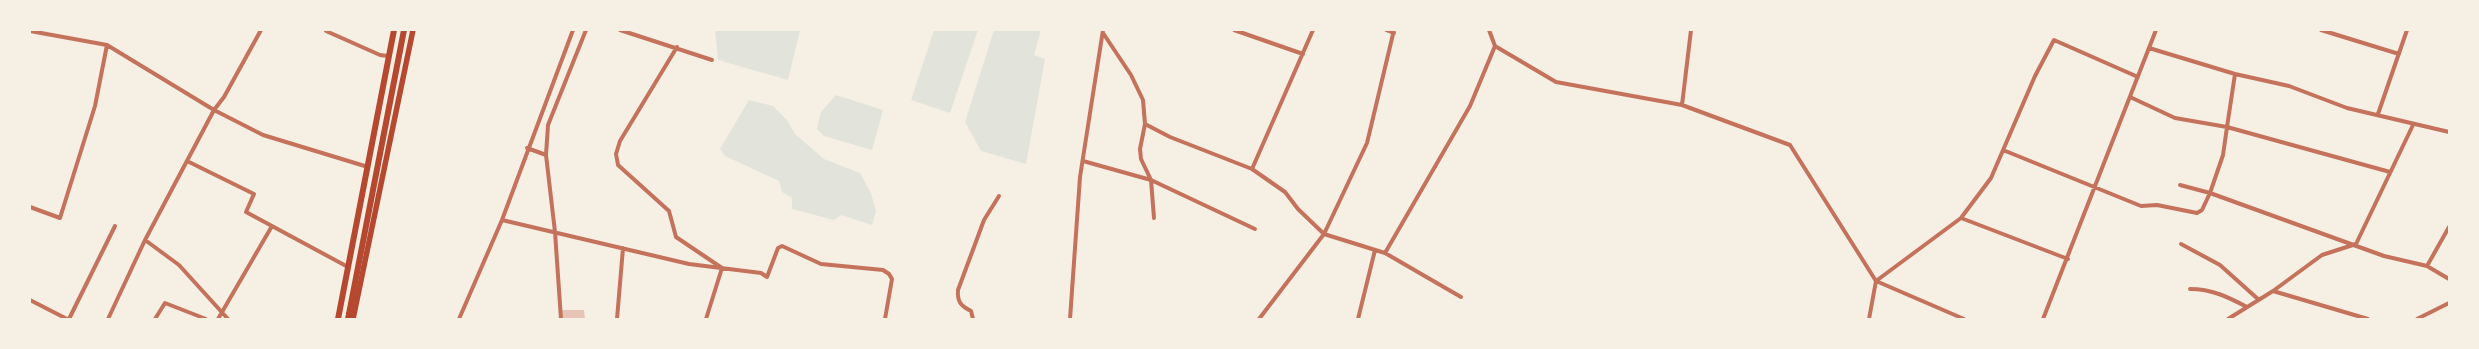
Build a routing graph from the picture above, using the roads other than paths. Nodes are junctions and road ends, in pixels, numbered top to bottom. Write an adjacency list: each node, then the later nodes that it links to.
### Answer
1 (261, 30): 32 (street)
2 (394, 30): 26 (main road)
3 (404, 30): 88 (main road)
4 (413, 30): 89 (main road)
5 (573, 30): 38 (street)
6 (586, 30): 40 (street)
7 (620, 30): 22 (street)
8 (1234, 30): 24 (street)
9 (1313, 30): 24 (street)
10 (1386, 30): 18 (street)
11 (1489, 30): 21 (street)
12 (1691, 30): 31 (street)
13 (2156, 30): 23 (street)
14 (2321, 30): 25 (street)
15 (2407, 30): 25 (street)
16 (30, 31): 20 (street)
17 (326, 31): 26 (street)
18 (1394, 31): 60 (street)
19 (1103, 32): 34 (street); 42 (street)
20 (107, 45): 32 (street); 51 (street)
21 (1495, 46): 31 (street); 66 (street)
22 (677, 47): 27 (street); 70 (street)
23 (2149, 48): 28 (street); 29 (street)
24 (1303, 54): 44 (street)
25 (2399, 54): 33 (street)
26 (388, 56): 43 (main road)
27 (712, 60)
28 (2235, 74): 33 (street); 36 (street)
29 (2138, 77): 30 (street); 39 (street)
30 (2130, 97): 36 (street); 48 (street)
31 (1682, 105): 72 (street)
32 (214, 110): 41 (street); 43 (street)
33 (2378, 114): 35 (street)
34 (1145, 124): 44 (street); 46 (street)
35 (2413, 125): 37 (street); 45 (street)
36 (2227, 127): 45 (street); 49 (street)
37 (2449, 132)
38 (527, 148): 40 (street); 54 (street)
39 (2003, 150): 48 (street); 53 (street)
40 (546, 155): 59 (street)
41 (187, 161): 56 (street); 61 (street)
42 (1082, 161): 46 (street); 96 (street)
43 (368, 166): 69 (main road)
44 (1252, 169): 60 (street)
45 (2390, 172): 63 (street)
46 (1150, 180): 52 (street); 58 (street)
47 (2180, 185): 49 (street)
48 (2096, 188): 49 (street); 67 (street)
49 (2210, 193): 63 (street)
50 (999, 196): 95 (street)
51 (30, 207)
52 (1154, 218)
53 (1961, 218): 67 (street); 72 (street)
54 (502, 220): 59 (street); 90 (street)
55 (115, 226): 81 (street)
56 (272, 226): 69 (street); 80 (street)
57 (2449, 227): 68 (street)
58 (1255, 229)
59 (554, 232): 64 (street); 91 (street)
60 (1324, 234): 65 (street); 97 (street)
61 (146, 240): 80 (street); 82 (street)
62 (2181, 244): 77 (street)
63 (2356, 244): 68 (street); 74 (street)
64 (624, 248): 70 (street); 92 (street)
65 (1375, 250): 66 (street); 98 (street)
66 (1385, 253): 75 (street)
67 (2068, 259): 101 (street)
68 (2427, 266): 71 (street)
69 (348, 267): 87 (main road)
70 (722, 268): 93 (street); 94 (street)
71 (2449, 279)
72 (1876, 281): 99 (street); 100 (street)
73 (2190, 289): 79 (street)
74 (2273, 292): 77 (street); 103 (street)
75 (1461, 297)
76 (30, 300): 81 (street)
77 (2259, 300): 79 (street)
78 (2449, 303): 104 (street)
79 (2247, 307): 102 (street)
80 (221, 311): 85 (street); 86 (street)
81 (68, 319)
82 (108, 319)
83 (155, 319): 84 (street)
84 (206, 319)
85 (218, 319)
86 (228, 319)
87 (338, 319)
88 (348, 319)
89 (352, 319)
90 (459, 319)
91 (561, 319)
92 (617, 319)
93 (706, 319)
94 (886, 319)
95 (973, 319)
96 (1070, 319)
97 (1259, 319)
98 (1358, 319)
99 (1869, 319)
100 (1964, 319)
101 (2043, 319)
102 (2228, 319)
103 (2368, 319)
104 (2417, 319)

